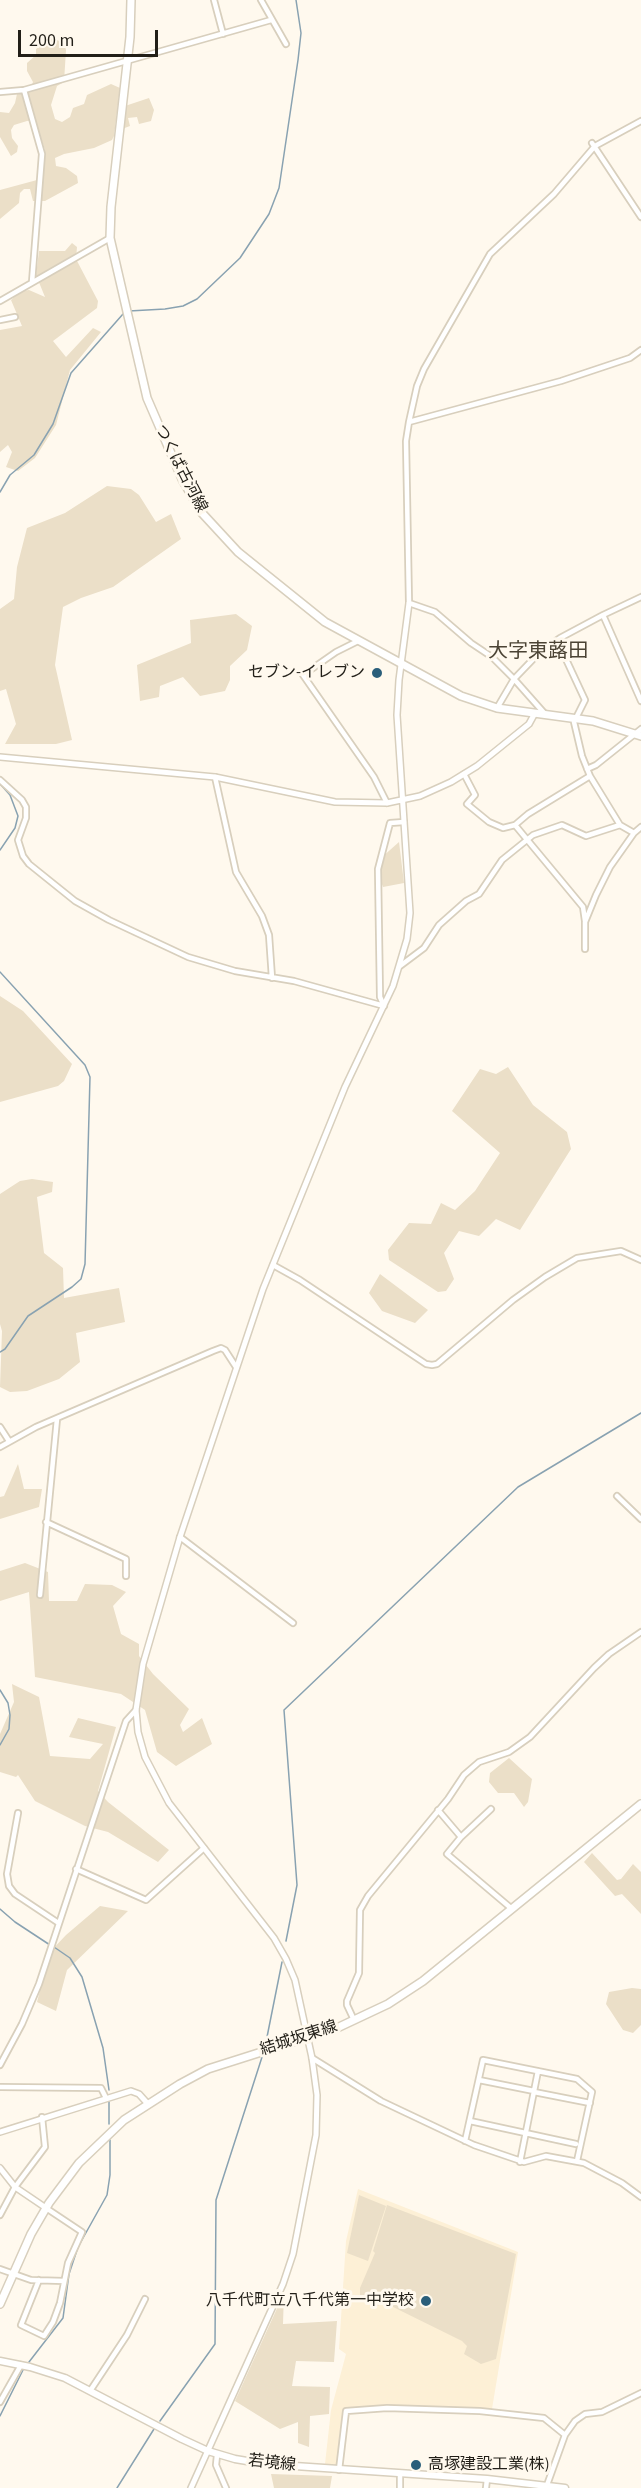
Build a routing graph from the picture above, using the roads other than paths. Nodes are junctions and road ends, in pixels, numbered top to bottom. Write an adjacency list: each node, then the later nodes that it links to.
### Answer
1 (131, 0): 7 (main road, つくば古河線)
2 (214, 0): 5 (street)
3 (261, 0): 4 (street)
4 (271, 20): 5 (street); 6 (street)
5 (223, 34): 7 (street)
6 (286, 44)
7 (127, 61): 8 (street); 13 (main road, つくば古河線)
8 (24, 90): 9 (street); 14 (street)
9 (0, 92)
10 (641, 121): 11 (street)
11 (593, 145): 12 (street); 19 (street)
12 (641, 217)
13 (110, 238): 14 (street); 24 (main road, つくば古河線)
14 (32, 282): 15 (street)
15 (0, 301)
16 (15, 317): 17 (street)
17 (0, 320)
18 (641, 350): 19 (street)
19 (409, 422): 21 (street)
20 (641, 597): 22 (street)
21 (408, 603): 25 (street); 26 (street)
22 (603, 615): 23 (street); 27 (street)
23 (557, 640): 26 (street); 31 (street)
24 (358, 641): 25 (main road, つくば古河線); 40 (street)
25 (401, 664): 28 (main road, つくば古河線); 39 (street)
26 (514, 679): 28 (street); 30 (street)
27 (641, 701)
28 (497, 708): 29 (main road, つくば古河線)
29 (535, 713): 30 (main road, つくば古河線); 35 (street)
30 (545, 715): 31 (main road, つくば古河線)
31 (575, 718): 32 (main road, つくば古河線); 34 (street)
32 (639, 732): 34 (street)
33 (0, 757): 37 (street)
34 (587, 769): 36 (street)
35 (464, 774): 39 (street); 42 (street)
36 (590, 776): 42 (street); 43 (street)
37 (215, 777): 40 (street); 50 (street)
38 (0, 780): 50 (street)
39 (402, 800): 40 (street); 41 (street)
40 (387, 803)
41 (404, 822): 49 (street); 51 (street)
42 (515, 825): 46 (street)
43 (620, 825): 45 (street); 46 (street)
44 (641, 827): 45 (street)
45 (634, 833): 47 (street)
46 (526, 839): 47 (street); 49 (street)
47 (585, 922): 48 (street)
48 (585, 949)
49 (400, 966): 51 (street)
50 (272, 978): 51 (street)
51 (384, 1006): 53 (street)
52 (641, 1260): 53 (street)
53 (273, 1265): 54 (street)
54 (236, 1367): 55 (street); 62 (street)
55 (57, 1419): 57 (street); 61 (street)
56 (0, 1427): 57 (street)
57 (9, 1441): 58 (street)
58 (0, 1447)
59 (617, 1496): 60 (street)
60 (641, 1519)
61 (46, 1522): 63 (street); 64 (street)
62 (180, 1537): 65 (street); 67 (street)
63 (126, 1576)
64 (40, 1595)
65 (293, 1623)
66 (641, 1632): 70 (street)
67 (136, 1710): 73 (street); 74 (street)
68 (641, 1804): 75 (main road, 結城坂東線)
69 (491, 1809): 72 (street)
70 (438, 1810): 72 (street); 77 (street)
71 (18, 1813): 76 (street)
72 (461, 1837): 75 (street)
73 (204, 1848): 74 (street); 78 (street)
74 (76, 1869): 76 (street)
75 (513, 1909): 77 (main road, 結城坂東線)
76 (57, 1922): 80 (street)
77 (355, 2020): 78 (main road, 結城坂東線)
78 (308, 2037): 79 (street); 87 (main road, 結城坂東線)
79 (312, 2058): 92 (street); 113 (street)
80 (0, 2065)
81 (538, 2071): 82 (street); 84 (street); 86 (street)
82 (479, 2080): 84 (street); 89 (street)
83 (0, 2087): 85 (street)
84 (534, 2092): 86 (street); 91 (street)
85 (106, 2098): 87 (street); 88 (street)
86 (590, 2103): 94 (street)
87 (148, 2104): 99 (main road, 結城坂東線)
88 (42, 2117): 90 (street); 97 (street)
89 (470, 2121): 91 (street); 92 (street)
90 (0, 2132)
91 (526, 2133): 93 (street); 95 (street)
92 (465, 2141): 95 (street)
93 (576, 2144)
94 (576, 2161): 95 (street); 98 (street)
95 (520, 2162)
96 (0, 2168): 97 (street)
97 (15, 2187): 99 (street); 100 (street)
98 (641, 2197)
99 (46, 2208): 102 (main road, 結城坂東線); 104 (street)
100 (0, 2215)
101 (0, 2269): 102 (street)
102 (13, 2274): 103 (street); 106 (main road, 結城坂東線)
103 (39, 2280): 104 (street); 104 (street)
104 (64, 2281)
105 (145, 2299): 109 (street)
106 (0, 2304)
107 (0, 2361): 108 (main road, 若境線)
108 (21, 2365): 109 (main road, 若境線); 111 (street)
109 (90, 2391): 113 (main road, 若境線)
110 (641, 2393): 112 (street)
111 (0, 2402)
112 (564, 2435): 115 (street); 118 (street)
113 (208, 2451): 114 (main road, 若境線); 119 (street)
114 (217, 2455): 115 (main road, 若境線); 120 (street)
115 (339, 2470): 116 (main road, 若境線)
116 (400, 2473): 117 (main road, 若境線); 121 (street)
117 (487, 2479): 118 (main road, 若境線); 122 (street)
118 (547, 2484): 123 (main road, 若境線)
119 (191, 2488)
120 (226, 2488)
121 (400, 2488)
122 (486, 2488)
123 (565, 2488)

